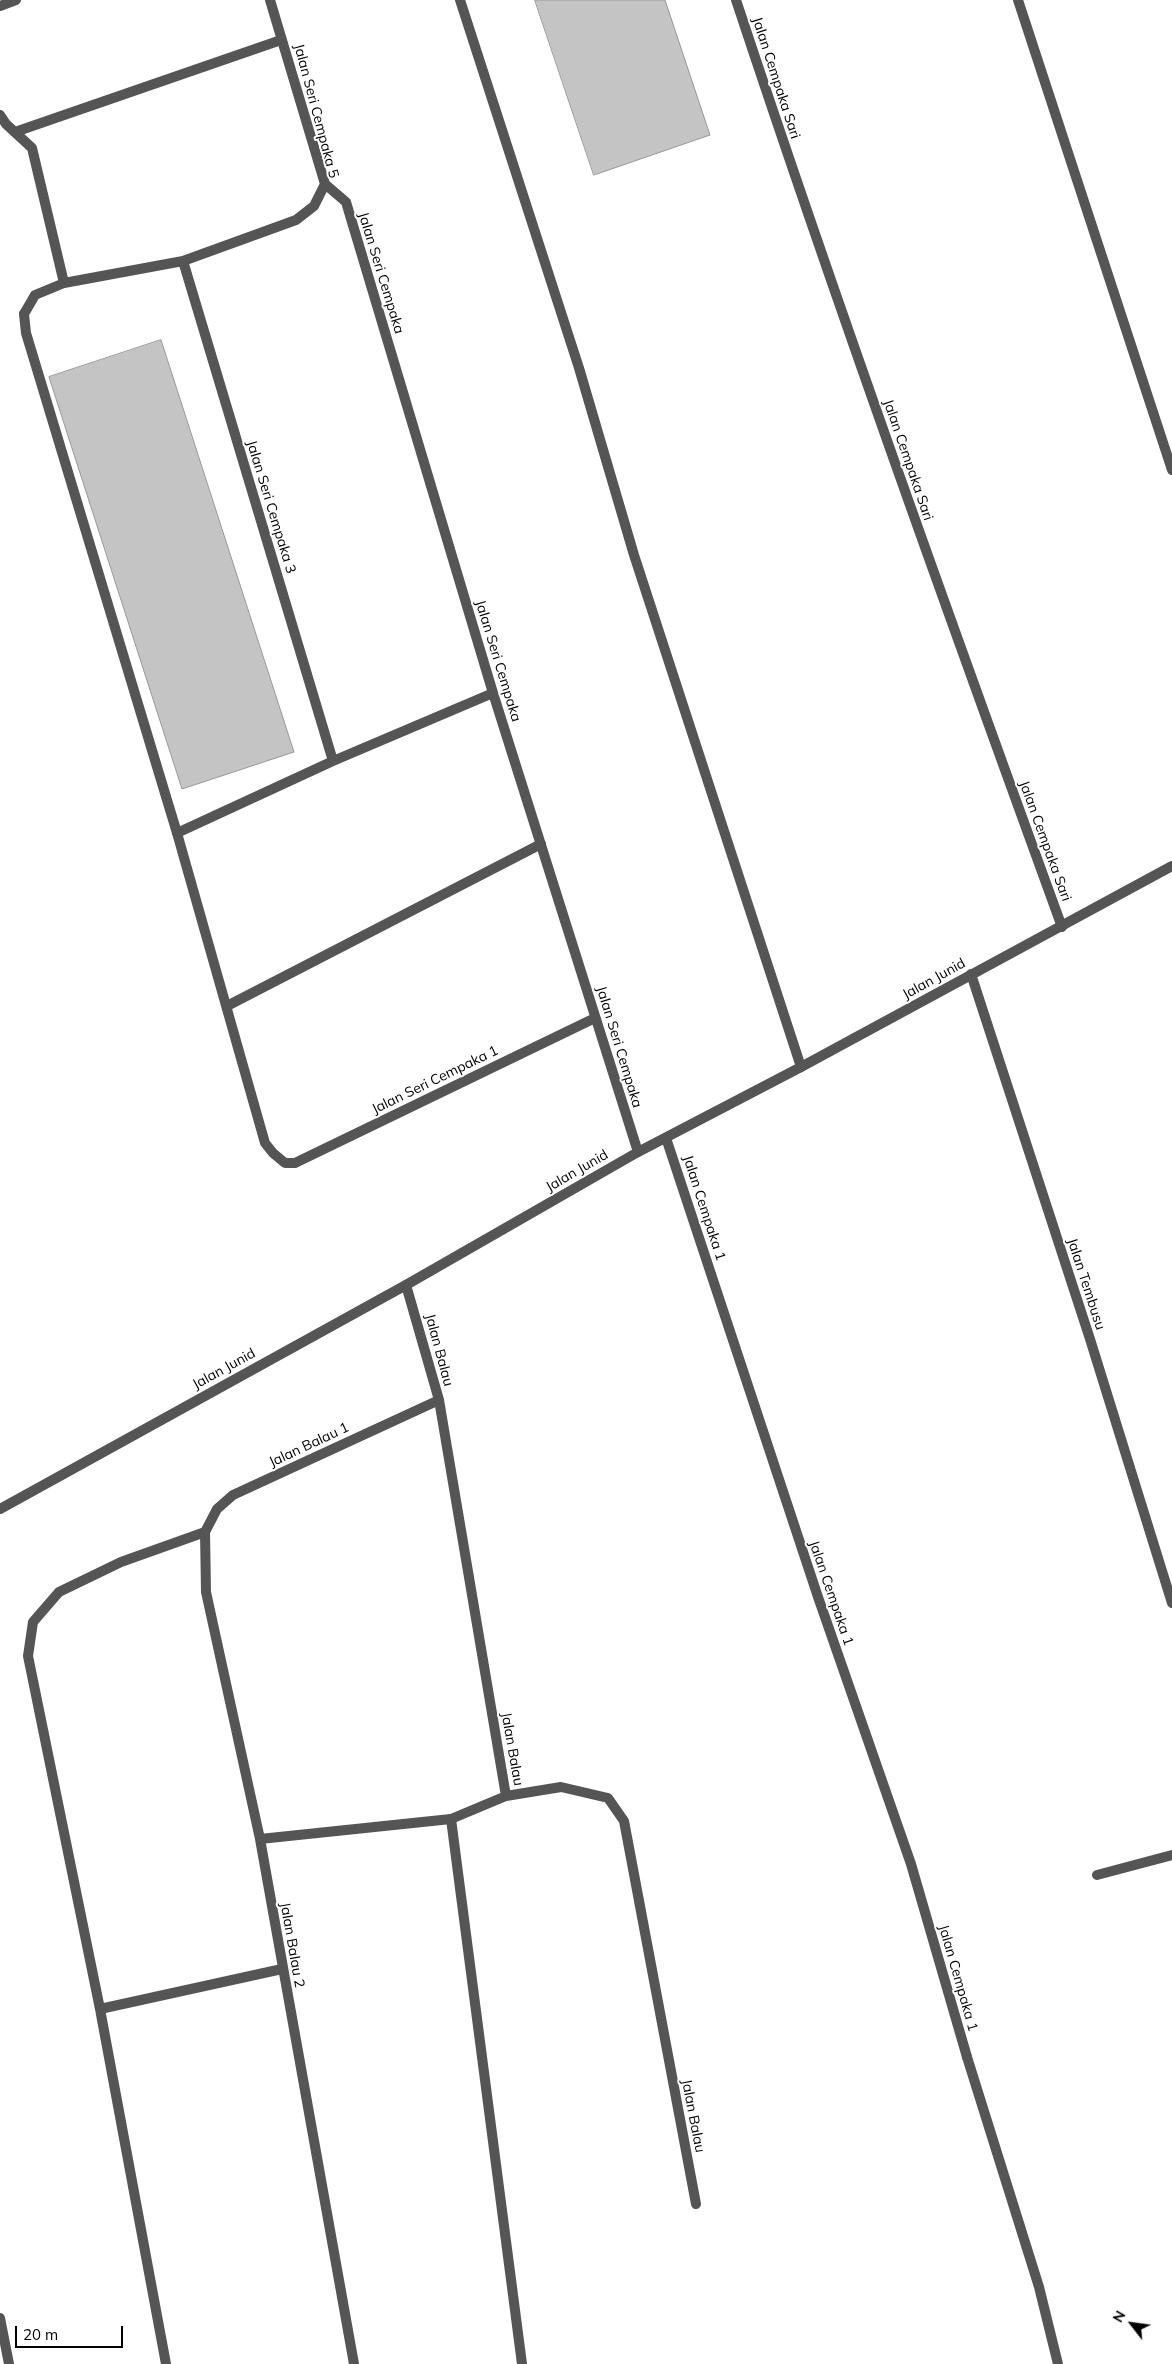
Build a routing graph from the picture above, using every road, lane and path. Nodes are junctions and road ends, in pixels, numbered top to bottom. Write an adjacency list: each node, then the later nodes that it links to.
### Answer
1 (16, 0): 6 (street)
2 (270, 0): 7 (street, Jalan Seri Cempaka 5)
3 (460, 0): 23 (street)
4 (736, 0): 19 (street, Jalan Cempaka Sari)
5 (1018, 0): 13 (street)
6 (0, 6)
7 (282, 40): 9 (street); 10 (street, Jalan Seri Cempaka 5)
8 (0, 115): 9 (street)
9 (15, 132): 12 (street)
10 (324, 184): 11 (street, Jalan Seri Cempaka 5); 14 (street, Jalan Seri Cempaka)
11 (183, 261): 12 (street, Jalan Seri Cempaka 5); 15 (street, Jalan Seri Cempaka 3)
12 (64, 284): 16 (street, Jalan Seri Cempaka 5)
13 (1172, 470)
14 (493, 693): 15 (street); 17 (street, Jalan Seri Cempaka)
15 (333, 761): 16 (street)
16 (177, 833): 21 (street)
17 (541, 844): 21 (street); 22 (street, Jalan Seri Cempaka)
18 (1172, 866): 19 (street, Jalan Junid)
19 (1062, 927): 20 (street, Jalan Junid)
20 (971, 974): 23 (street, Jalan Junid); 30 (street, Jalan Tembusu)
21 (227, 1006): 22 (street, Jalan Seri Cempaka 1)
22 (595, 1018): 25 (street, Jalan Seri Cempaka)
23 (801, 1067): 24 (street, Jalan Junid)
24 (666, 1138): 25 (street, Jalan Junid); 44 (street, Jalan Cempaka 1)
25 (638, 1152): 26 (street, Jalan Junid)
26 (406, 1285): 27 (street, Jalan Balau); 28 (street, Jalan Junid)
27 (439, 1400): 29 (street, Jalan Balau 1); 31 (street, Jalan Balau)
28 (0, 1509)
29 (205, 1532): 33 (street, Jalan Balau 2); 37 (street)
30 (1172, 1603)
31 (506, 1796): 32 (street); 38 (street, Jalan Balau)
32 (450, 1819): 33 (street); 43 (street)
33 (260, 1839): 36 (street, Jalan Balau 2)
34 (1171, 1859): 35 (street)
35 (1097, 1875)
36 (282, 1968): 37 (street); 42 (street, Jalan Balau 2)
37 (100, 2009): 41 (street)
38 (696, 2204)
39 (0, 2318): 40 (street)
40 (9, 2364)
41 (166, 2364)
42 (354, 2364)
43 (522, 2364)
44 (1058, 2364)

